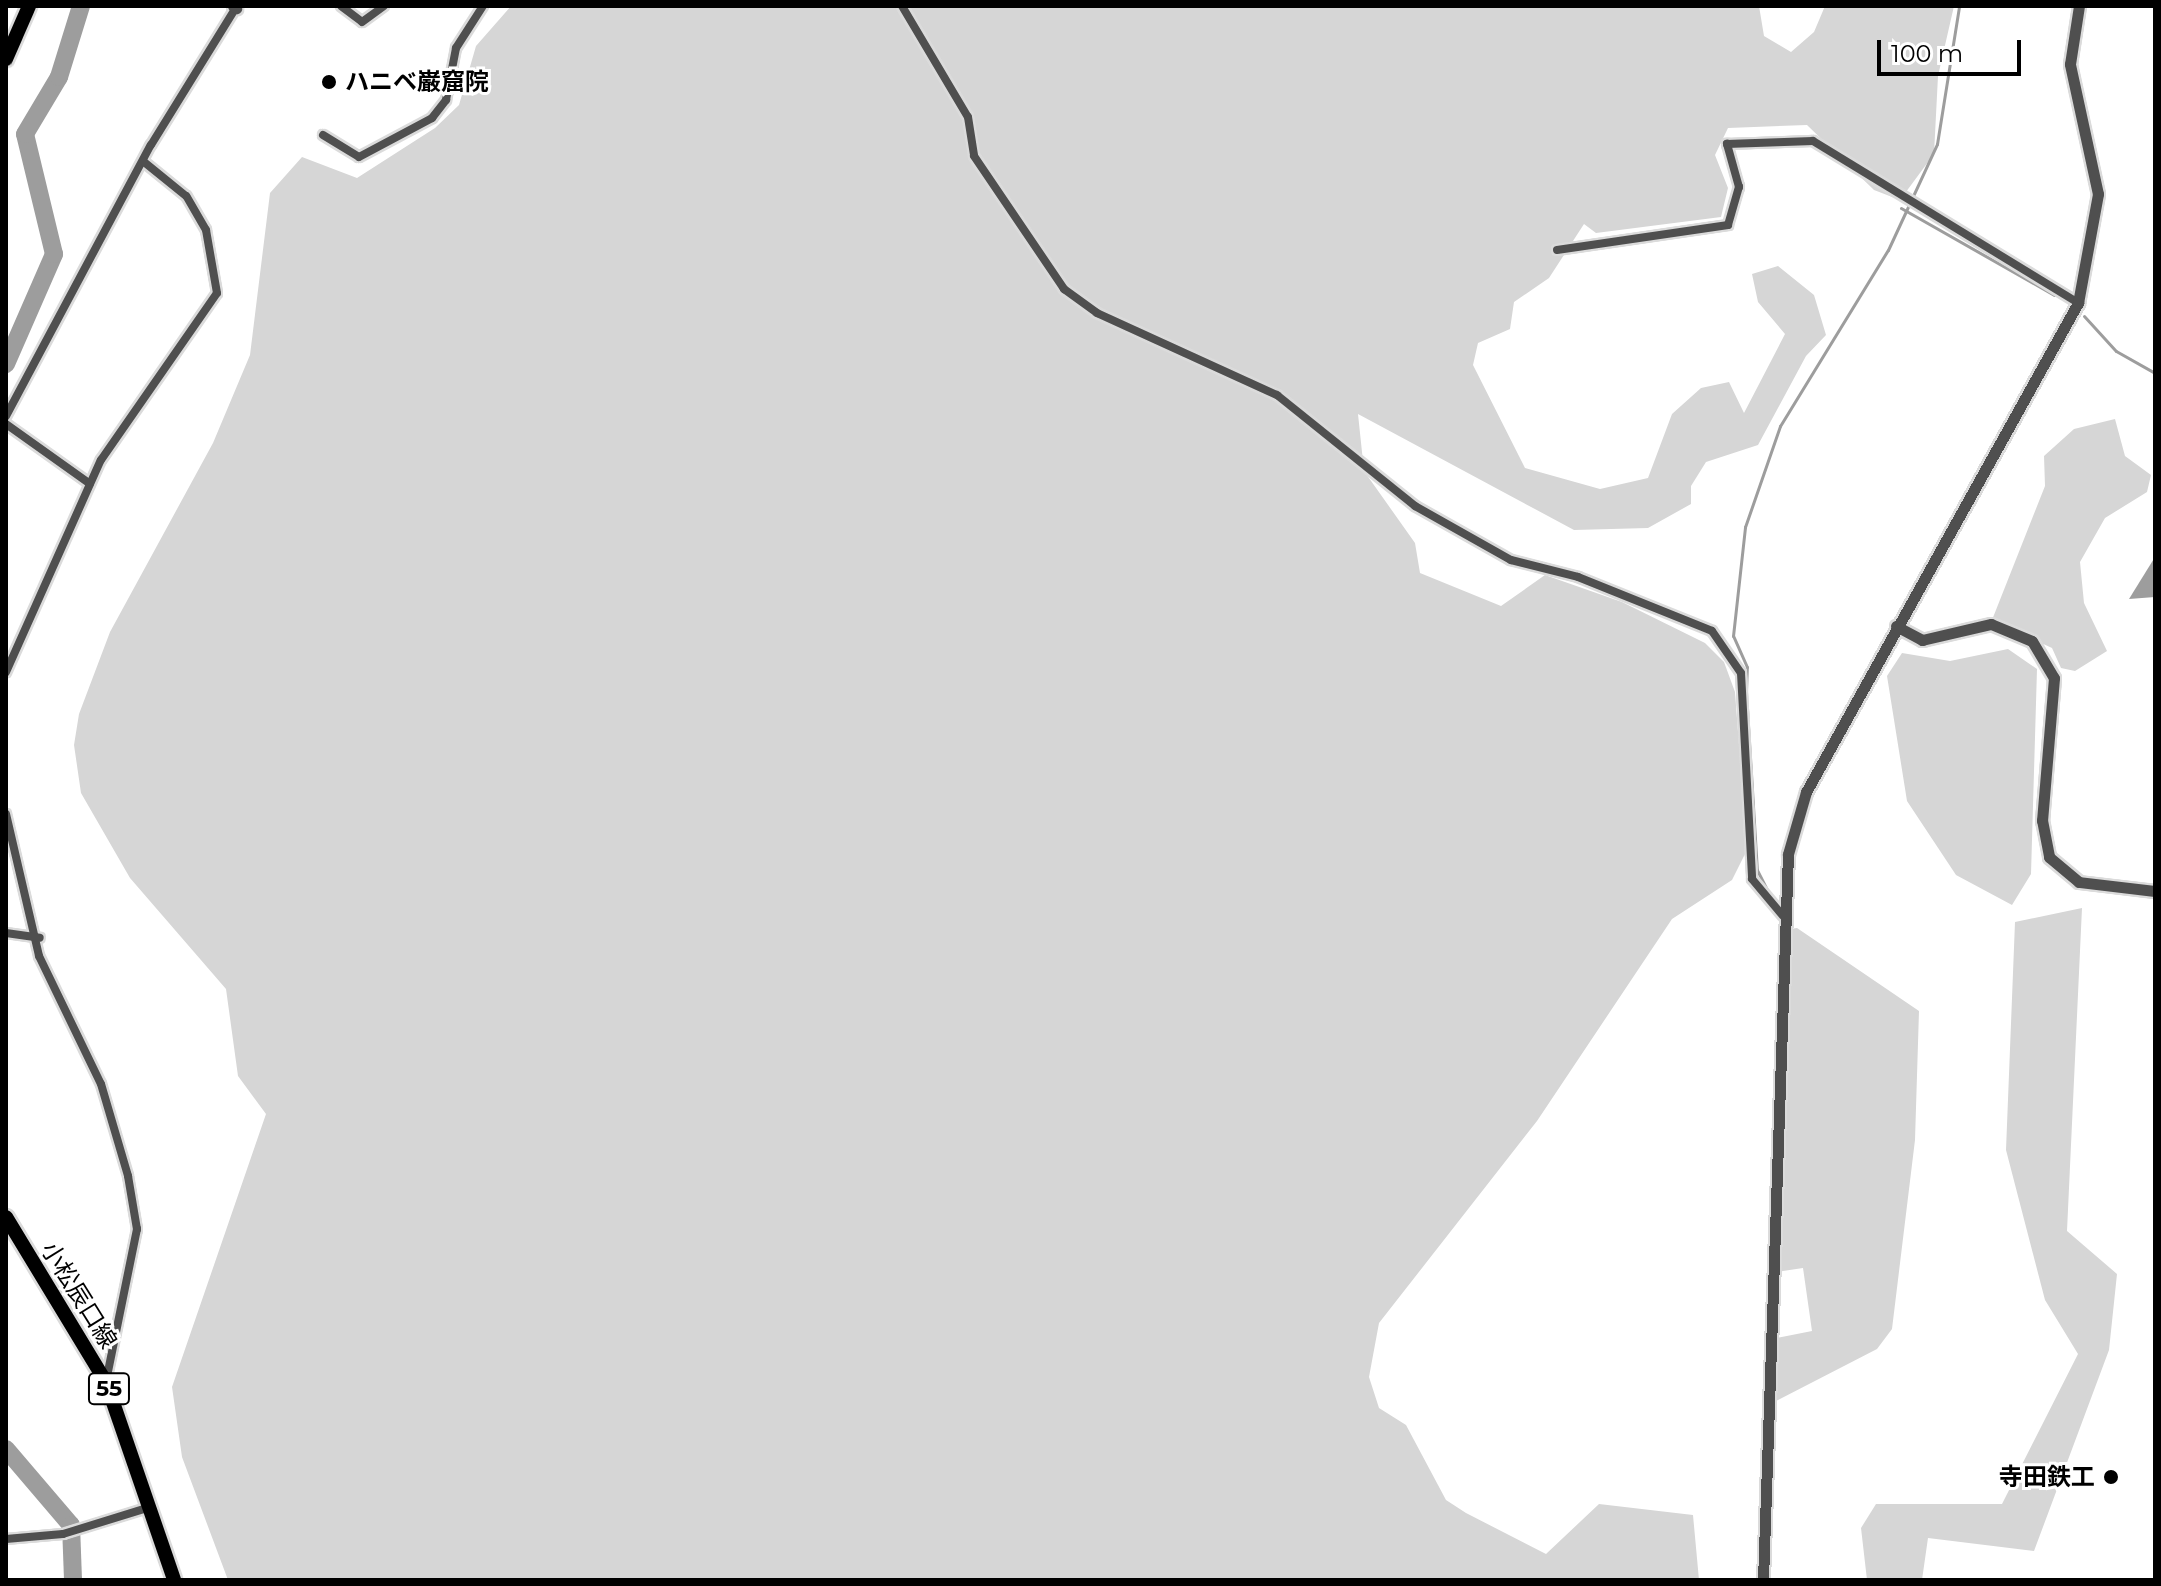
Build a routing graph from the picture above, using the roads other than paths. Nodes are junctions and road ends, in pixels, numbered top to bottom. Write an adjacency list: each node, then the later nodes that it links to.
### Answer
1 (29, 6): 8 (main road)
2 (341, 6): 3 (street)
3 (384, 6)
4 (483, 6): 10 (street)
5 (902, 6): 21 (street)
6 (2079, 6): 13 (street)
7 (236, 7): 11 (street)
8 (11, 36): 9 (main road)
9 (6, 59)
10 (323, 135)
11 (143, 161): 14 (street); 16 (street)
12 (1557, 250): 13 (street)
13 (2078, 303): 17 (street)
14 (6, 416)
15 (6, 424): 16 (street)
16 (90, 484): 18 (street)
17 (1896, 626): 20 (street); 21 (street)
18 (6, 672)
19 (6, 814): 23 (street)
20 (2155, 891)
21 (1783, 916): 29 (street)
22 (6, 933): 23 (street)
23 (40, 938): 25 (street)
24 (6, 1217): 25 (main road, 小松辰口線 / 55)
25 (106, 1382): 26 (main road, 小松辰口線 / 55)
26 (151, 1507): 27 (street); 28 (main road, 小松辰口線 / 55)
27 (6, 1539)
28 (174, 1580)
29 (1763, 1580)

